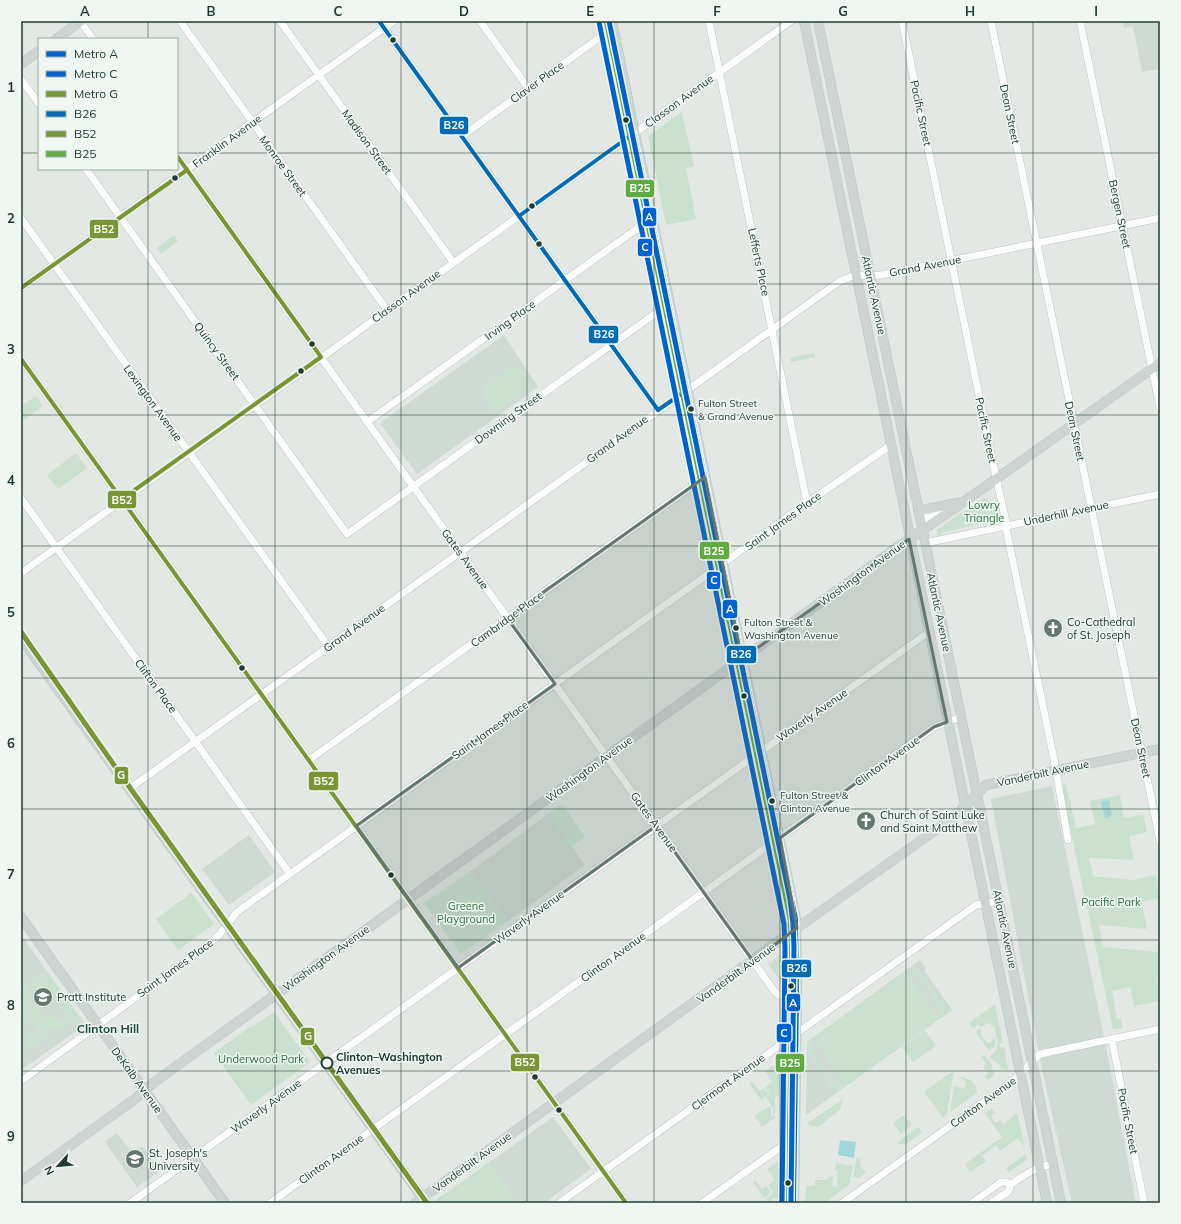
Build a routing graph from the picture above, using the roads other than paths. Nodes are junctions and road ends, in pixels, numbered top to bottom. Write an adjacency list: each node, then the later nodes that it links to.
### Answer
1 (80, 21): 16 (main road); 17 (street)
2 (180, 21): 25 (street, Monroe Street)
3 (280, 21): 21 (street, Madison Street)
4 (379, 21): 15 (street)
5 (394, 21): 15 (street, Franklin Avenue)
6 (480, 21): 23 (street)
7 (709, 21): 20 (street, Lefferts Place)
8 (791, 21): 20 (street, Classon Avenue)
9 (804, 21): 41 (main road, Atlantic Avenue)
10 (818, 21): 42 (main road, Atlantic Avenue)
11 (902, 21): 38 (street, Pacific Street)
12 (991, 21): 37 (street, Dean Street)
13 (1080, 21): 36 (street, Bergen Street)
14 (612, 24): 23 (street, Claver Place); 26 (main road)
15 (384, 28): 21 (street, Franklin Avenue); 27 (street)
16 (57, 38)
17 (92, 38)
18 (38, 52): 19 (main road)
19 (21, 64)
20 (720, 72): 26 (street, Classon Avenue); 47 (street, Lefferts Place)
21 (319, 75): 25 (street, Franklin Avenue); 39 (street, Madison Street)
22 (21, 78): 24 (street)
23 (528, 88): 27 (street, Claver Place)
24 (38, 103)
25 (252, 123): 30 (street, Franklin Avenue); 46 (street, Monroe Street)
26 (634, 133): 31 (street, Classon Avenue); 34 (main road)
27 (462, 136): 31 (street)
28 (178, 157): 30 (street, Gates Avenue)
29 (87, 170): 33 (street, Quincy Street)
30 (187, 170): 33 (street, Franklin Avenue); 49 (street, Gates Avenue)
31 (519, 216): 39 (street, Classon Avenue); 43 (street)
32 (21, 218): 40 (street, Lexington Avenue)
33 (121, 218): 40 (street, Franklin Avenue); 54 (street, Quincy Street)
34 (652, 218): 43 (street, Irving Place); 45 (main road)
35 (1160, 218): 36 (street, Grand Avenue)
36 (1123, 226): 37 (street, Grand Avenue); 52 (street, Bergen Street)
37 (1037, 244): 38 (street, Grand Avenue); 58 (street, Dean Street)
38 (951, 261): 42 (street, Grand Avenue); 62 (street, Pacific Street)
39 (453, 262): 46 (street, Classon Avenue)
40 (54, 265): 44 (street, Franklin Avenue); 60 (street, Lexington Avenue)
41 (856, 276): 42 (street, Grand Avenue); 47 (street, Grand Avenue); 59 (main road, Atlantic Avenue)
42 (870, 276): 70 (main road, Atlantic Avenue)
43 (565, 280): 48 (street); 57 (street, Irving Place)
44 (21, 288)
45 (670, 303): 48 (street, Downing Street); 53 (main road)
46 (387, 310): 49 (street, Classon Avenue)
47 (772, 329): 53 (street, Grand Avenue); 68 (street, Lefferts Place)
48 (611, 344): 56 (street); 63 (street, Downing Street)
49 (321, 357): 54 (street, Classon Avenue); 57 (street, Gates Avenue)
50 (21, 359): 66 (street)
51 (1160, 363): 52 (main road, Washington Avenue)
52 (1152, 368): 55 (street, Bergen Street); 58 (main road, Washington Avenue)
53 (687, 390): 56 (street, Grand Avenue); 61 (main road)
54 (255, 405): 60 (street, Classon Avenue); 73 (street, Quincy Street)
55 (1160, 407)
56 (658, 410): 77 (street, Grand Avenue)
57 (367, 422): 63 (street, Gates Avenue)
58 (1074, 424): 62 (main road, Washington Avenue); 69 (street, Dean Street)
59 (891, 445): 68 (street, Saint James Place); 74 (main road, Atlantic Avenue)
60 (188, 452): 66 (street, Classon Avenue); 83 (street, Lexington Avenue)
61 (705, 477): 78 (main road); 80 (street, Cambridge Place)
62 (996, 478): 67 (main road, Washington Avenue); 71 (street, Pacific Street)
63 (413, 486): 73 (street, Downing Street); 77 (street, Gates Avenue)
64 (1160, 494): 69 (street, Underhill Avenue)
65 (21, 498): 76 (street, Clifton Place)
66 (122, 499): 76 (street, Classon Avenue); 86 (street)
67 (965, 501): 70 (main road); 72 (main road, Washington Avenue)
68 (808, 503): 78 (street, Saint James Place)
69 (1091, 508): 71 (street, Underhill Avenue); 92 (street, Dean Street)
70 (922, 513): 72 (main road, Atlantic Avenue)
71 (1006, 526): 75 (street, Underhill Avenue); 95 (street, Pacific Street)
72 (922, 531): 74 (main road, Washington Avenue); 75 (main road, Atlantic Avenue)
73 (347, 534)
74 (909, 539): 81 (main road, Atlantic Avenue); 84 (main road, Washington Avenue)
75 (925, 543): 87 (main road, Atlantic Avenue)
76 (56, 547): 79 (street, Classon Avenue); 89 (street, Clifton Place)
77 (460, 552): 80 (street, Gates Avenue); 83 (street, Grand Avenue)
78 (723, 564): 84 (main road); 85 (street, Saint James Place)
79 (21, 573)
80 (507, 618): 85 (street, Gates Avenue); 94 (street, Cambridge Place)
81 (929, 632): 88 (main road, Atlantic Avenue); 91 (street, Waverly Avenue)
82 (21, 638): 96 (main road)
83 (328, 646): 86 (street, Grand Avenue)
84 (742, 659): 91 (main road); 93 (main road, Washington Avenue)
85 (555, 684): 93 (street, Gates Avenue); 99 (street, Saint James Place)
86 (262, 694): 89 (street, Grand Avenue); 94 (street)
87 (961, 717): 88 (street, Clinton Avenue); 97 (main road, Atlantic Avenue)
88 (948, 722): 98 (main road, Atlantic Avenue); 101 (street, Clinton Avenue)
89 (196, 742): 96 (street, Grand Avenue); 104 (street, Clifton Place)
90 (1160, 749): 92 (main road, Vanderbilt Avenue)
91 (761, 751): 100 (street, Waverly Avenue); 101 (main road)
92 (1142, 753): 95 (main road, Vanderbilt Avenue); 103 (street, Dean Street)
93 (607, 756): 100 (street, Gates Avenue); 106 (main road, Washington Avenue)
94 (309, 760): 99 (street)
95 (1056, 770): 97 (main road, Vanderbilt Avenue); 102 (street, Pacific Street)
96 (129, 789): 110 (main road)
97 (977, 794): 98 (main road, Vanderbilt Avenue); 107 (main road, Atlantic Avenue)
98 (965, 806): 108 (main road, Atlantic Avenue); 111 (main road, Vanderbilt Avenue)
99 (356, 826): 104 (street, Saint James Place); 106 (street)
100 (656, 826): 105 (street, Gates Avenue); 113 (street, Waverly Avenue)
101 (780, 838): 105 (street, Clinton Avenue); 111 (main road)
102 (1068, 840)
103 (1160, 841)
104 (290, 874): 110 (street, Saint James Place)
105 (704, 892): 112 (street, Gates Avenue); 119 (street, Clinton Avenue)
106 (408, 899): 113 (street); 114 (main road, Washington Avenue)
107 (999, 901): 108 (street, Clermont Avenue); 122 (main road, Atlantic Avenue)
108 (985, 903): 118 (street, Clermont Avenue); 123 (main road, Atlantic Avenue)
109 (21, 917): 116 (main road, DeKalb Avenue)
110 (226, 924): 114 (main road); 116 (street, Saint James Place)
111 (797, 928): 112 (main road, Vanderbilt Avenue); 115 (main road)
112 (753, 961): 115 (street, Gates Avenue); 126 (main road, Vanderbilt Avenue)
113 (458, 968): 119 (street); 121 (street, Waverly Avenue)
114 (276, 994): 121 (main road); 125 (main road, Washington Avenue)
115 (797, 997): 118 (main road)
116 (98, 1025): 124 (street, Saint James Place); 125 (main road, DeKalb Avenue)
117 (1160, 1030): 120 (street, Carlton Avenue)
118 (796, 1033): 128 (main road); 132 (street, Clermont Avenue)
119 (505, 1034): 126 (street); 127 (street, Clinton Avenue)
120 (1112, 1040): 122 (street, Carlton Avenue); 148 (street, Pacific Street)
121 (326, 1062): 127 (main road); 129 (street, Waverly Avenue)
122 (1032, 1062): 123 (street, Carlton Avenue); 130 (main road, Atlantic Avenue)
123 (1020, 1074): 131 (main road, Atlantic Avenue); 143 (street, Carlton Avenue)
124 (21, 1081)
125 (145, 1090): 129 (main road, DeKalb Avenue); 133 (main road, Washington Avenue)
126 (554, 1103): 132 (street); 135 (main road, Vanderbilt Avenue)
127 (373, 1129): 135 (main road); 138 (street, Clinton Avenue)
128 (795, 1143): 141 (street); 142 (main road)
129 (193, 1158): 136 (street, Waverly Avenue); 137 (main road, DeKalb Avenue)
130 (1053, 1164): 131 (street); 147 (main road, Atlantic Avenue)
131 (1039, 1167): 134 (street); 146 (main road, Atlantic Avenue)
132 (604, 1171): 139 (street, Clermont Avenue); 140 (street)
133 (21, 1181)
134 (1010, 1185): 144 (street); 145 (street)
135 (421, 1201)
136 (130, 1203)
137 (225, 1203)
138 (270, 1203)
139 (559, 1203)
140 (626, 1203)
141 (702, 1203)
142 (794, 1203)
143 (842, 1203)
144 (972, 1203)
145 (991, 1203)
146 (1047, 1203)
147 (1061, 1203)
148 (1144, 1203)

